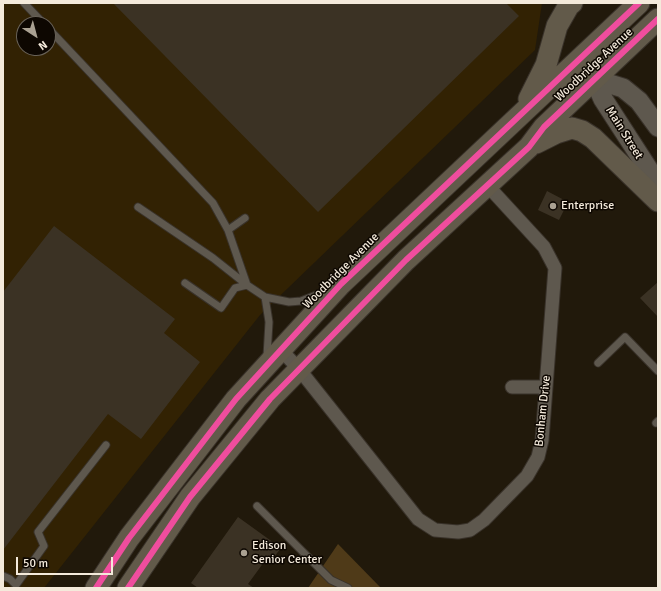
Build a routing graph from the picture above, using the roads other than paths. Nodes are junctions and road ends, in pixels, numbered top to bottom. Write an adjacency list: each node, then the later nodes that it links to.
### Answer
1 (24, 3): 4 (lane)
2 (639, 3): 8 (main road, Woodbridge Avenue)
3 (570, 4): 6 (main road)
4 (36, 16)
5 (658, 19): 9 (main road, Woodbridge Avenue)
6 (557, 26): 8 (main road); 10 (main road)
7 (56, 37): 18 (lane)
8 (577, 61): 9 (main road, Main Street); 10 (main road, Woodbridge Avenue)
9 (594, 79): 11 (main road, Main Street); 12 (main road, Woodbridge Avenue); 13 (main road, Main Street)
10 (519, 115): 20 (main road, Woodbridge Avenue)
11 (658, 127)
12 (529, 147): 14 (main road, Woodbridge Avenue); 15 (main road)
13 (658, 184)
14 (487, 185): 26 (main road, Woodbridge Avenue); 29 (street, Bonham Drive)
15 (658, 201)
16 (138, 207): 21 (lane)
17 (245, 218): 18 (lane)
18 (228, 230): 21 (lane)
19 (185, 283): 21 (lane)
20 (341, 284): 22 (lane); 23 (main road, Woodbridge Avenue)
21 (247, 285): 22 (lane)
22 (265, 297): 25 (lane)
23 (281, 350): 25 (main road, Woodbridge Avenue); 26 (street, Bonham Drive)
24 (598, 363): 27 (lane)
25 (266, 366): 33 (main road, Woodbridge Avenue)
26 (299, 369): 29 (street, Bonham Drive); 34 (main road, Woodbridge Avenue)
27 (658, 371)
28 (512, 387): 29 (street)
29 (546, 387)
30 (106, 445): 32 (lane)
31 (257, 506): 35 (lane)
32 (3, 576)
33 (96, 588)
34 (128, 588)
35 (348, 588)

